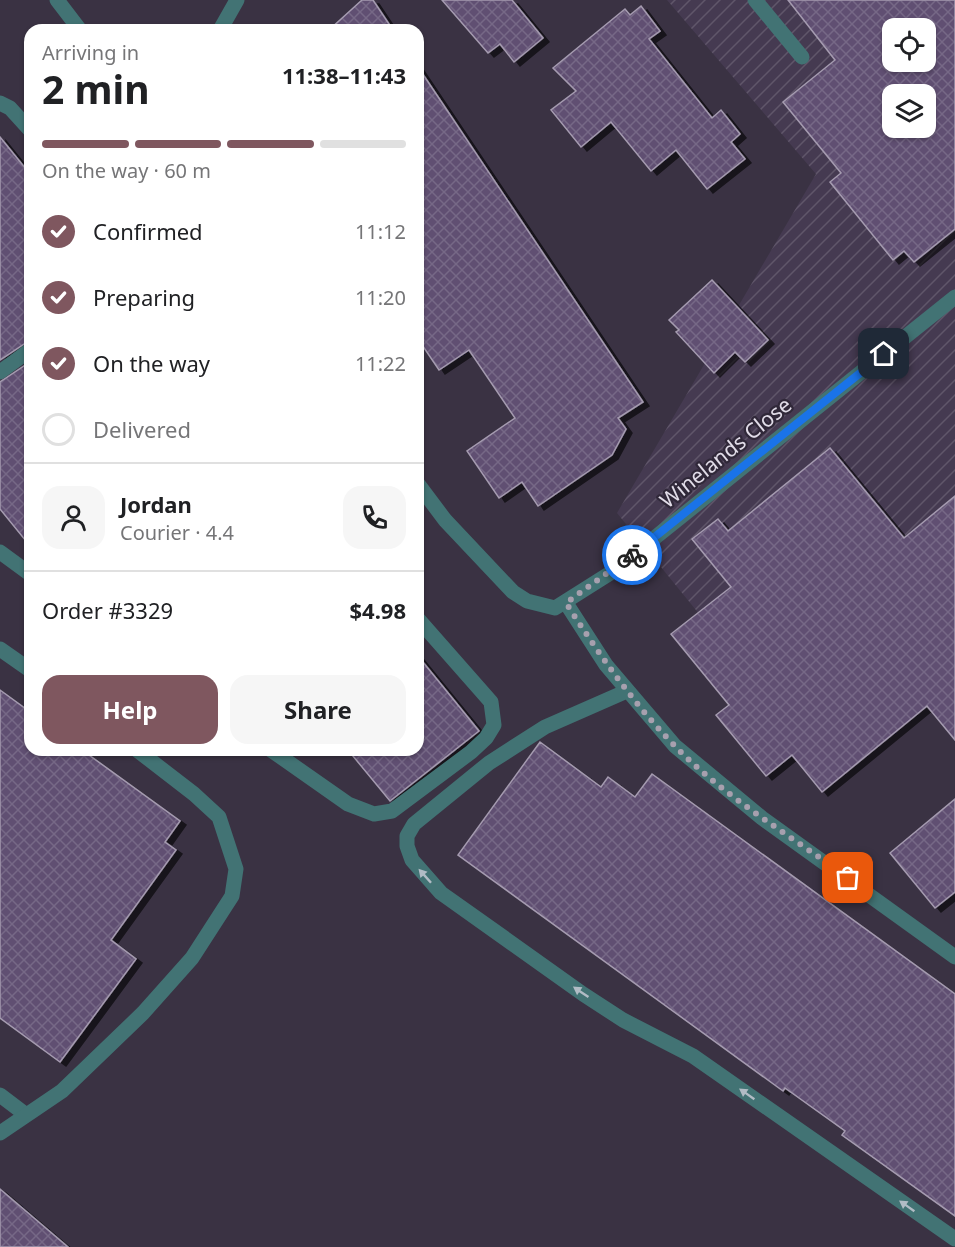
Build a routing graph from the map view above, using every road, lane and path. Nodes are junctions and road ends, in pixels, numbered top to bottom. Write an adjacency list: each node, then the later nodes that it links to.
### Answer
1 (57, 0): 4 (street)
2 (237, 0): 5 (street)
3 (755, 0): 6 (street)
4 (75, 24)
5 (223, 24)
6 (802, 57)
7 (0, 103): 8 (street)
8 (24, 123)
9 (955, 297): 15 (street, Winelands Close)
10 (24, 354): 11 (street)
11 (0, 372)
12 (424, 492): 15 (street)
13 (0, 552): 14 (street)
14 (24, 570)
15 (566, 603): 19 (street)
16 (424, 627): 21 (street)
17 (0, 649): 18 (street)
18 (24, 666)
19 (627, 692): 22 (street); 26 (street, one-way to 19)
20 (145, 756): 24 (street)
21 (280, 756)
22 (955, 957)
23 (0, 1095): 24 (street)
24 (25, 1114): 25 (street)
25 (0, 1133)
26 (955, 1239)

